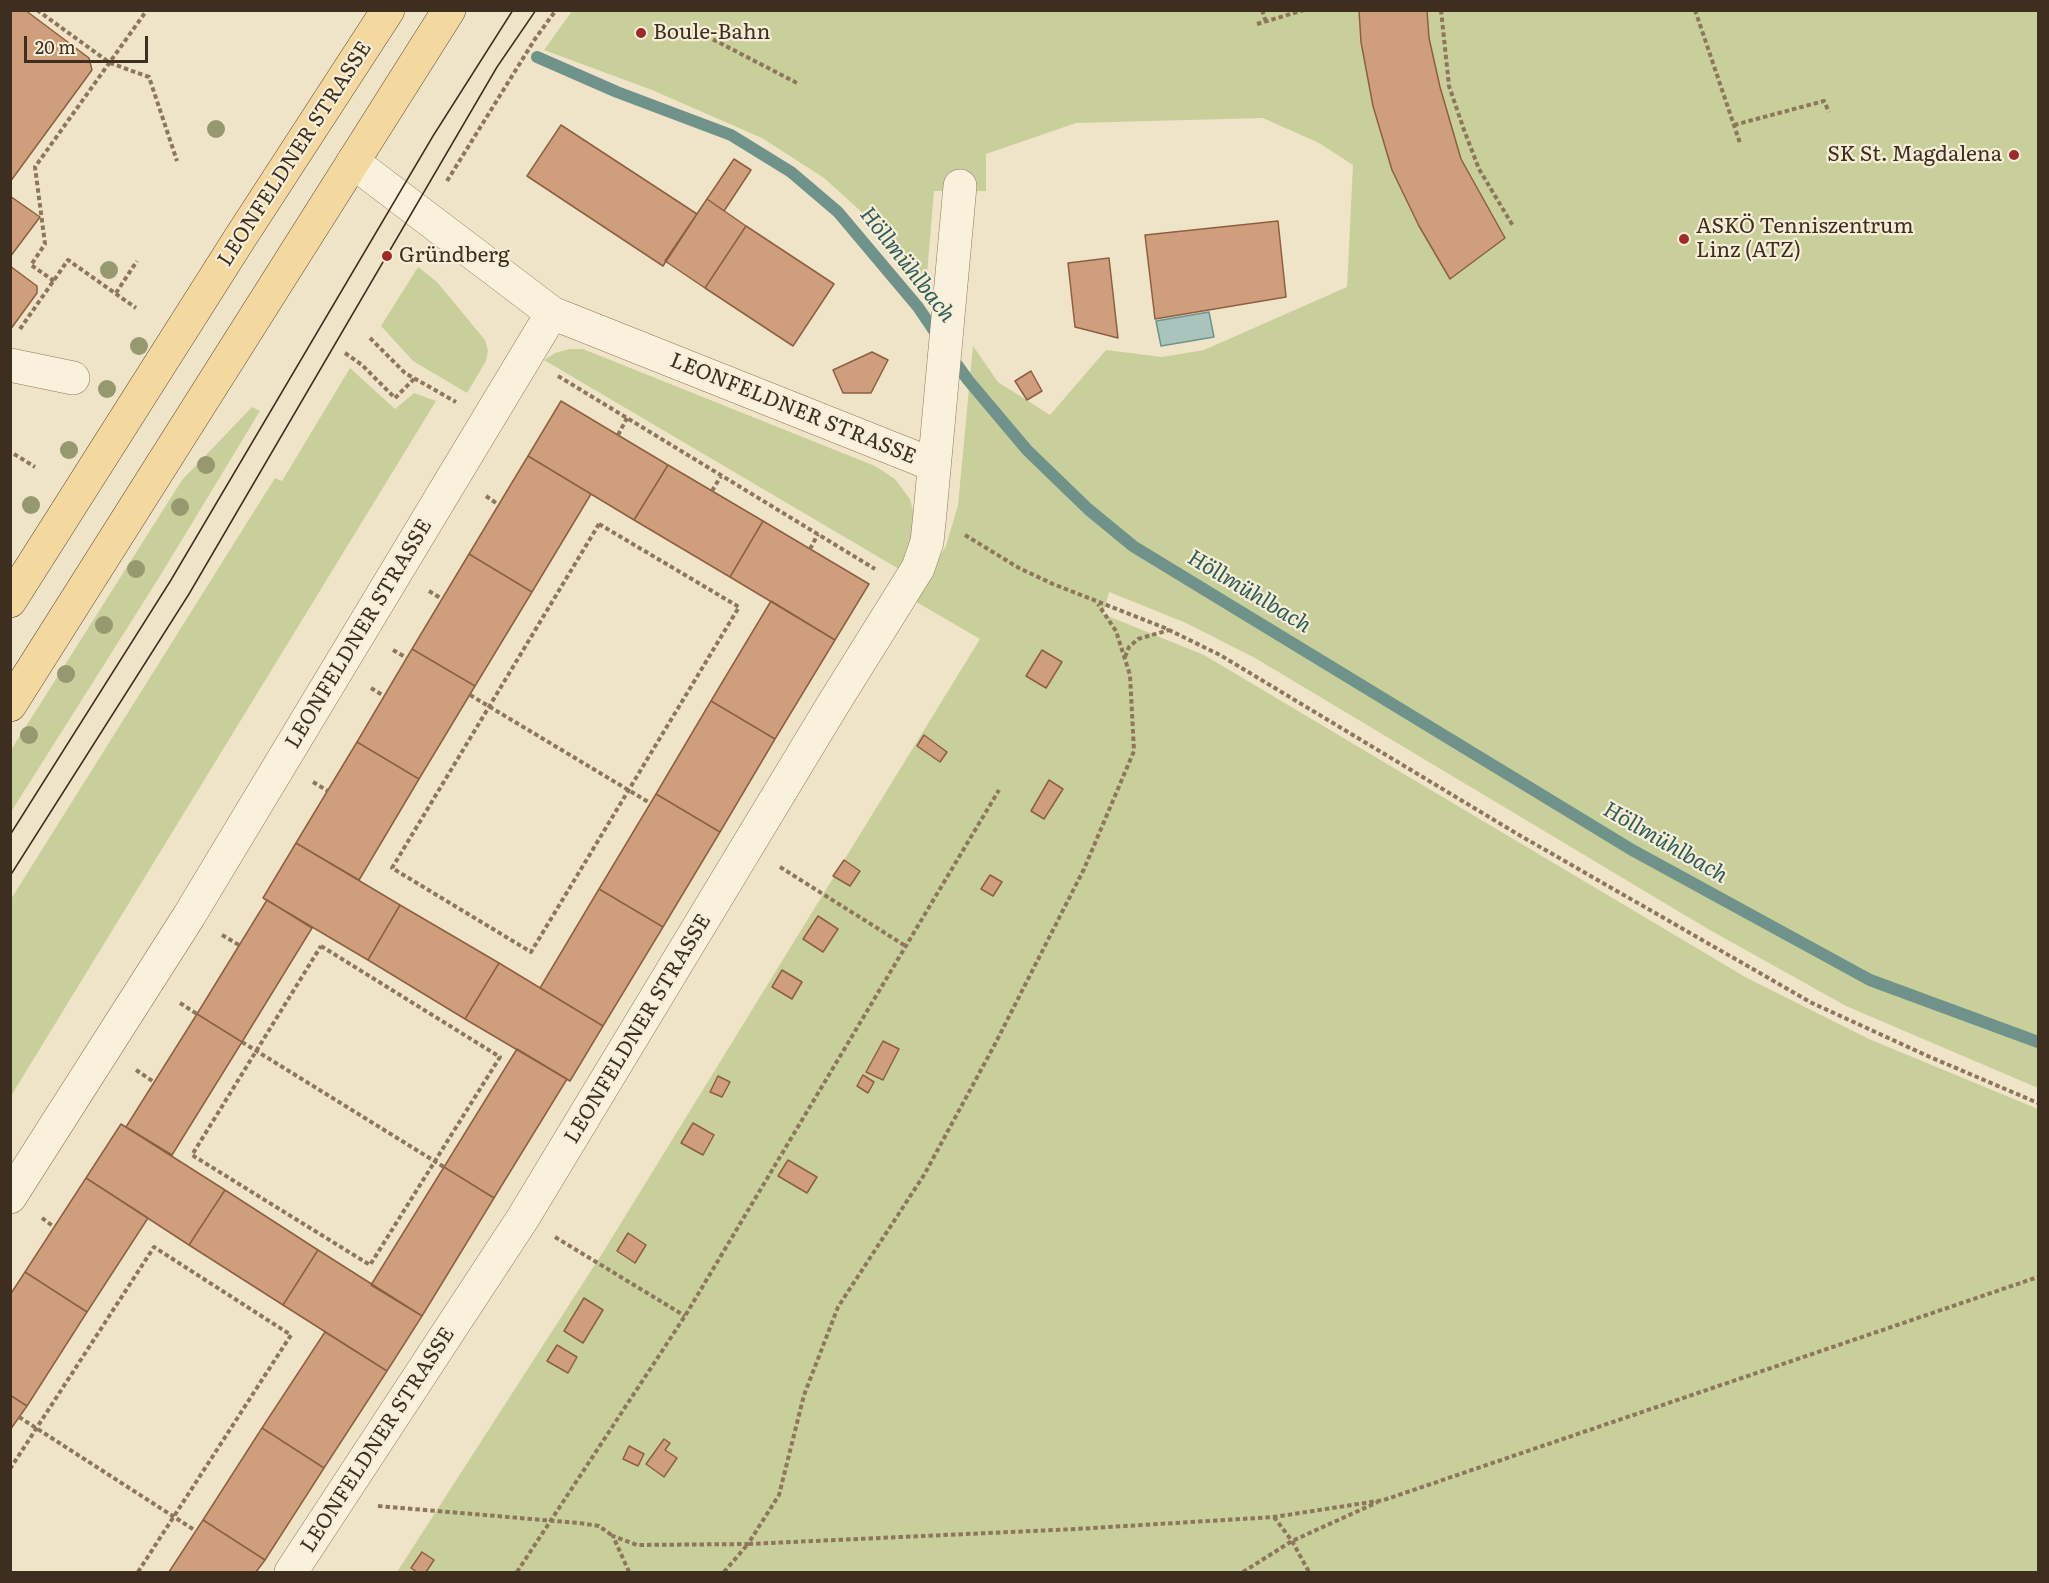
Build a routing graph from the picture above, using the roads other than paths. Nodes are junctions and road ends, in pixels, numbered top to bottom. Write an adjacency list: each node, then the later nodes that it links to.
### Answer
1 (388, 10): 9 (main road, LEONFELDNER STRASSE)
2 (449, 10): 3 (main road)
3 (352, 162): 5 (street, LEONFELDNER STRASSE); 10 (main road)
4 (960, 186): 8 (street, LEONFELDNER STRASSE)
5 (552, 313): 8 (street, LEONFELDNER STRASSE); 11 (street, LEONFELDNER STRASSE)
6 (12, 351): 7 (street)
7 (73, 378)
8 (934, 465): 12 (street, LEONFELDNER STRASSE)
9 (10, 601)
10 (10, 705)
11 (10, 1197)
12 (291, 1572)

